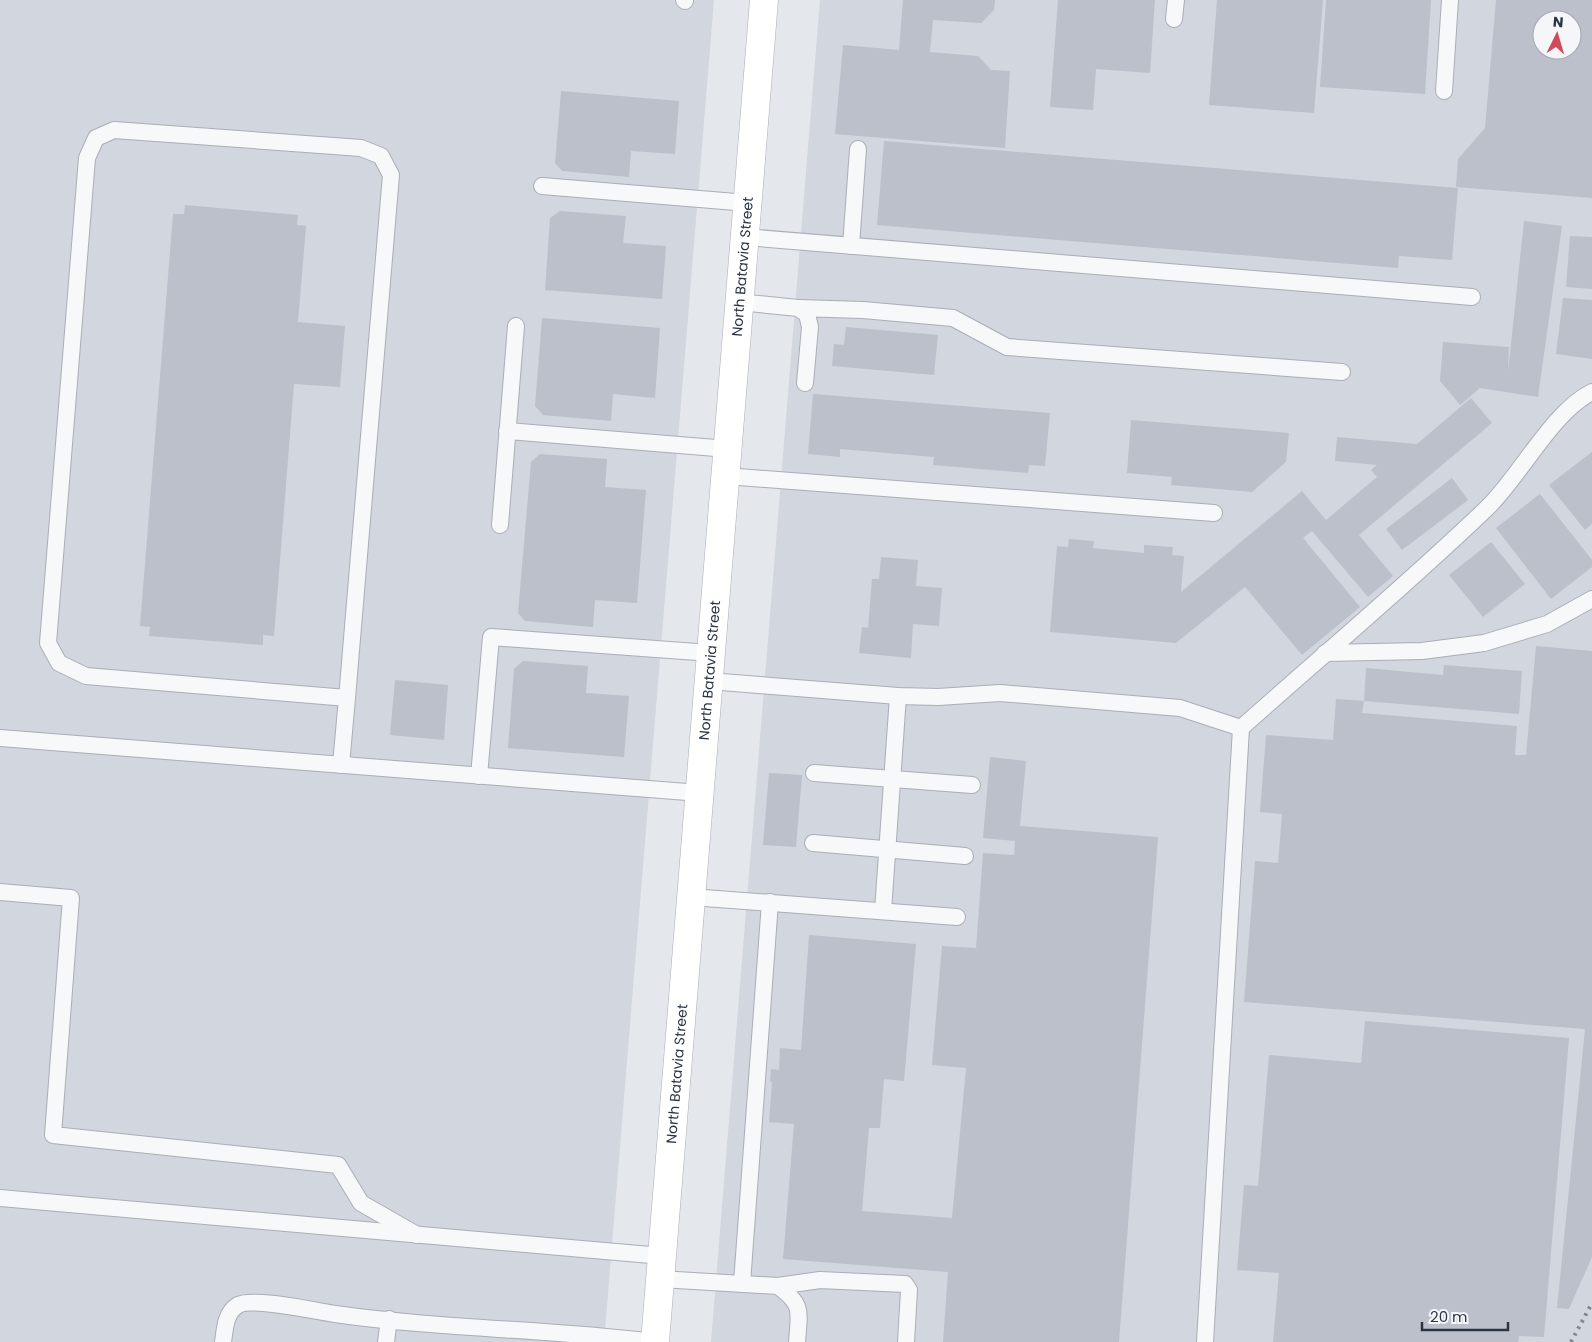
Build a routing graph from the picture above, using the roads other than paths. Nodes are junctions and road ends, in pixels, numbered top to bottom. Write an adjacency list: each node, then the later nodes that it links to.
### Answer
1 (764, 0): 8 (main road, North Batavia Street)
2 (1176, 0): 4 (lane)
3 (1450, 0): 5 (lane)
4 (1174, 18)
5 (1444, 91)
6 (858, 149): 10 (lane)
7 (542, 186): 8 (lane)
8 (748, 203): 9 (main road, North Batavia Street)
9 (745, 237): 10 (lane); 12 (main road, North Batavia Street)
10 (851, 246): 11 (lane)
11 (1472, 297)
12 (739, 302): 13 (lane); 19 (main road, North Batavia Street)
13 (798, 308): 15 (lane); 16 (lane)
14 (516, 326): 18 (lane)
15 (1342, 372)
16 (805, 383)
17 (1592, 392): 25 (lane)
18 (507, 431): 19 (lane); 22 (lane)
19 (728, 449): 20 (main road, North Batavia Street)
20 (725, 476): 21 (lane); 24 (main road, North Batavia Street)
21 (1214, 512)
22 (500, 525)
23 (1592, 599): 25 (lane)
24 (711, 653): 26 (main road, North Batavia Street); 33 (lane)
25 (1325, 653): 29 (lane)
26 (709, 681): 27 (lane); 36 (main road, North Batavia Street)
27 (898, 696): 29 (lane); 34 (lane)
28 (347, 698): 28 (lane); 31 (lane)
29 (1241, 728): 57 (lane)
30 (0, 738): 31 (lane)
31 (341, 765): 33 (lane)
32 (814, 773): 34 (lane)
33 (479, 776): 36 (lane)
34 (892, 780): 35 (lane); 38 (lane)
35 (972, 785)
36 (700, 793): 41 (main road, North Batavia Street)
37 (813, 843): 38 (lane)
38 (887, 849): 39 (lane); 43 (lane)
39 (965, 856)
40 (0, 892): 46 (lane)
41 (691, 897): 42 (lane); 47 (main road, North Batavia Street)
42 (770, 902): 43 (lane); 48 (lane)
43 (883, 911): 44 (lane)
44 (957, 918)
45 (0, 1198): 46 (lane)
46 (417, 1235): 47 (lane)
47 (661, 1267): 48 (lane); 54 (main road, North Batavia Street)
48 (742, 1283): 49 (lane)
49 (778, 1286): 55 (lane); 56 (lane)
50 (388, 1319): 51 (lane); 52 (lane); 53 (lane)
51 (550, 1337): 54 (lane)
52 (223, 1342)
53 (386, 1342)
54 (655, 1342)
55 (797, 1342)
56 (906, 1342)
57 (1205, 1342)

